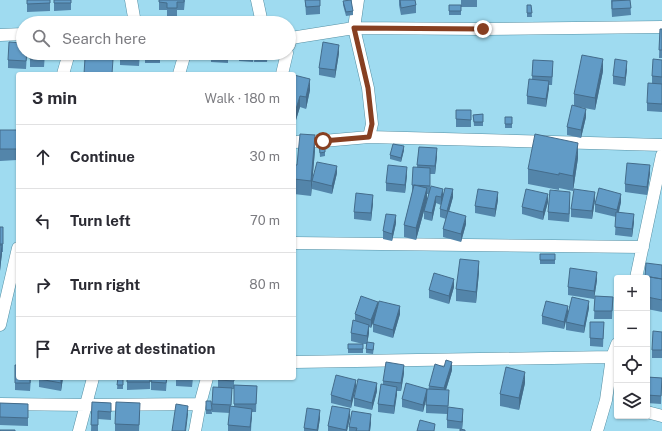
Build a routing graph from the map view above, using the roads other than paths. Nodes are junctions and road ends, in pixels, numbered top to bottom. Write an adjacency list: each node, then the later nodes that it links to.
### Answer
1 (132, 0): 4 (street)
2 (257, 0): 5 (street)
3 (358, 0): 7 (street)
4 (134, 16)
5 (260, 16)
6 (662, 27): 7 (street)
7 (354, 28): 10 (street); 17 (street)
8 (16, 34): 9 (street)
9 (0, 35)
10 (296, 39)
11 (67, 60): 14 (street)
12 (183, 60): 15 (street)
13 (285, 60): 16 (street)
14 (64, 72)
15 (180, 72)
16 (282, 72)
17 (369, 137): 18 (street); 19 (street)
18 (296, 142)
19 (662, 145)
20 (662, 155): 22 (street)
21 (296, 243): 22 (street)
22 (643, 248): 24 (street)
23 (16, 257): 25 (street)
24 (637, 275)
25 (0, 325)
26 (616, 347): 27 (street)
27 (612, 357): 28 (street); 31 (street)
28 (296, 362)
29 (92, 380): 34 (street)
30 (206, 380): 33 (street)
31 (612, 401): 39 (street)
32 (0, 404): 34 (street)
33 (200, 404): 34 (street); 38 (street)
34 (86, 405): 37 (street)
35 (650, 413): 36 (street)
36 (662, 416)
37 (79, 431)
38 (195, 431)
39 (597, 431)

